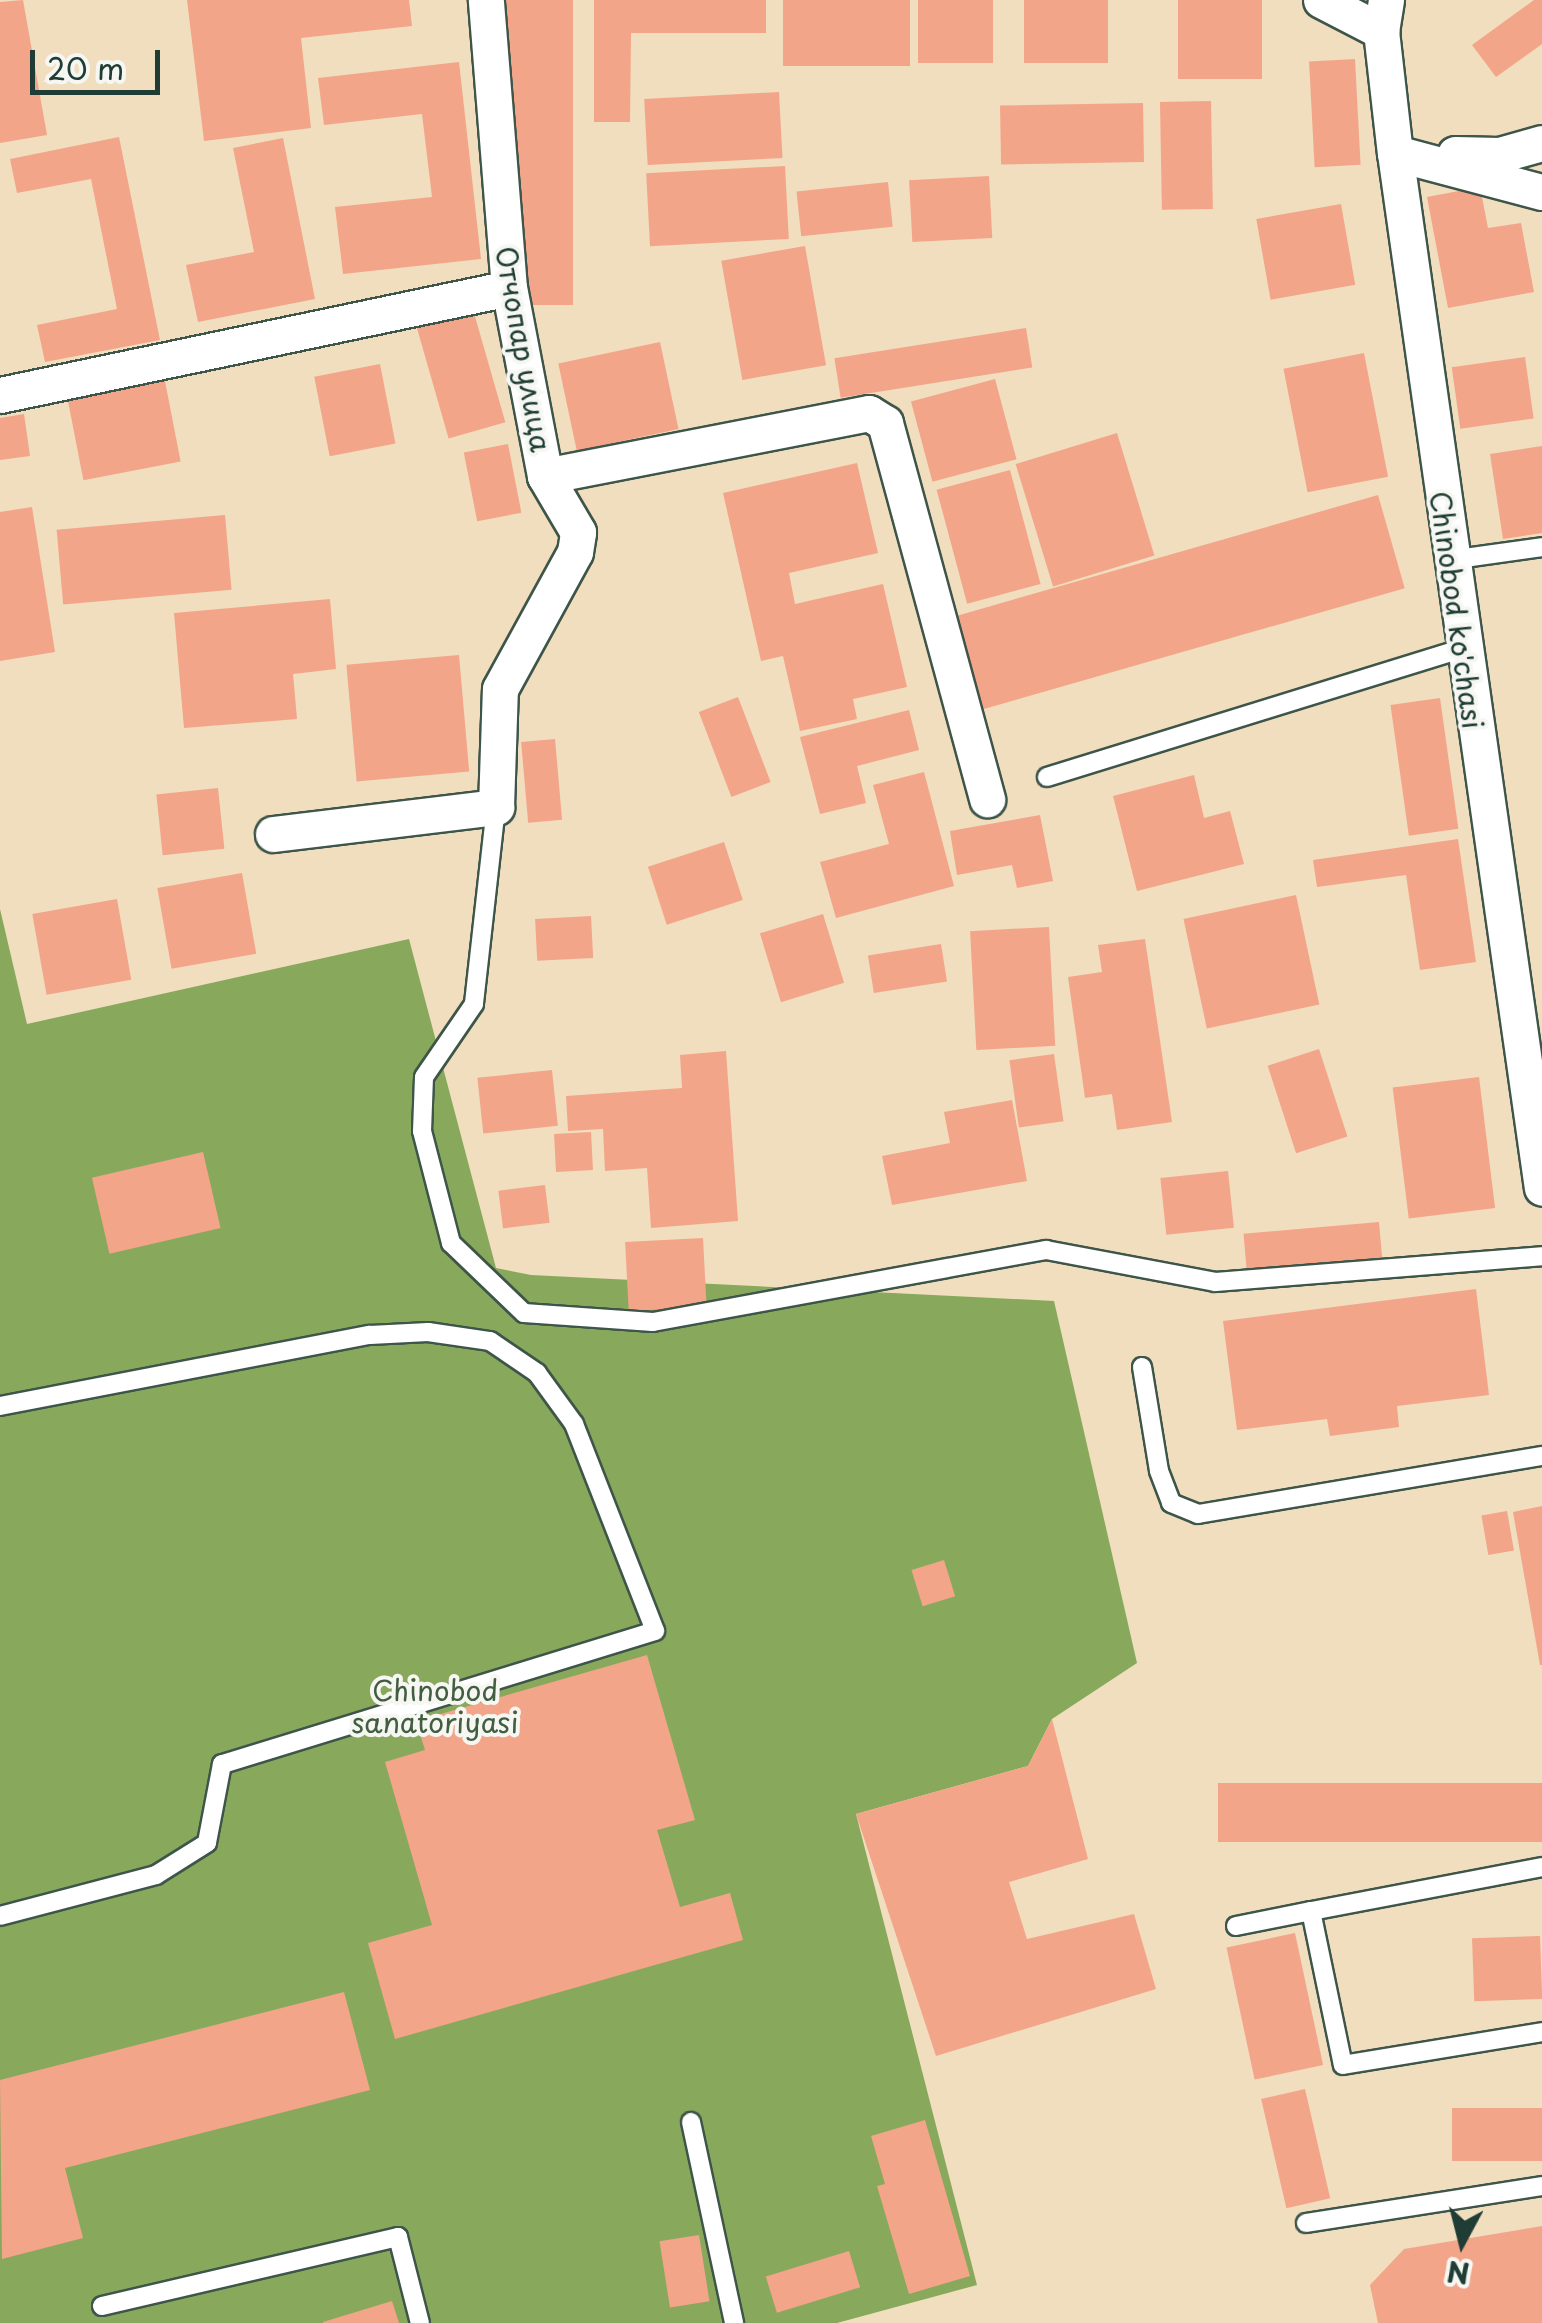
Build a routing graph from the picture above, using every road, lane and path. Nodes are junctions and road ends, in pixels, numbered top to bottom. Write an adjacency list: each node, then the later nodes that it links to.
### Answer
1 (486, 0): 7 (street, Отчопар улица)
2 (1321, 0): 3 (street)
3 (1383, 16): 5 (street, Chinobod ko'chasi)
4 (1542, 143): 5 (street)
5 (1394, 153): 6 (street); 11 (street, Chinobod ko'chasi)
6 (1542, 192)
7 (509, 288): 8 (street); 9 (street, Отчопар улица)
8 (0, 395)
9 (545, 476): 14 (street); 15 (street, Отчопар улица)
10 (1542, 547): 11 (lane)
11 (1450, 560): 12 (street, Chinobod ko'chasi)
12 (1461, 649): 13 (lane); 17 (street, Chinobod ko'chasi)
13 (1047, 777)
14 (987, 799)
15 (496, 807): 16 (street); 18 (lane)
16 (273, 834)
17 (1542, 1188)
18 (1542, 1256)
19 (1142, 1367): 21 (lane)
20 (0, 1406): 24 (lane)
21 (1542, 1456)
22 (1542, 1867): 23 (lane)
23 (1311, 1911): 25 (lane); 26 (lane)
24 (0, 1916)
25 (1236, 1926)
26 (1542, 2032)
27 (691, 2122): 32 (lane)
28 (1542, 2186): 29 (lane)
29 (1306, 2223)
30 (102, 2306): 31 (lane)
31 (420, 2323)
32 (734, 2323)

